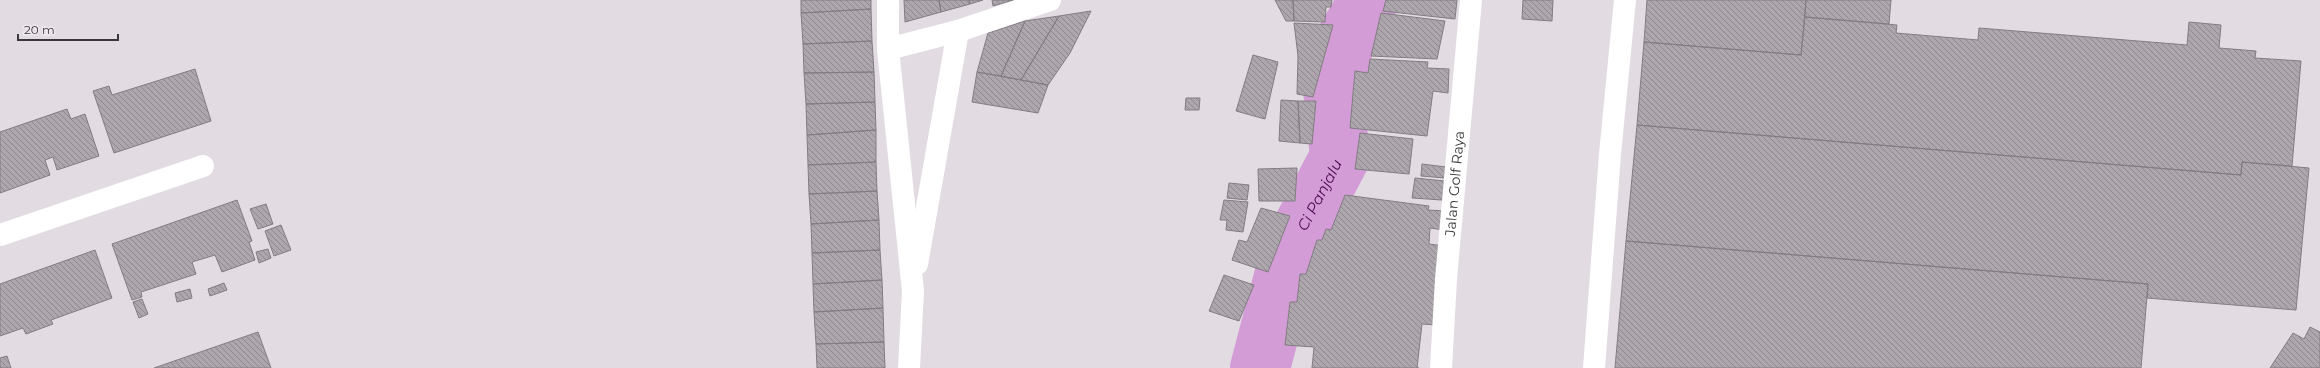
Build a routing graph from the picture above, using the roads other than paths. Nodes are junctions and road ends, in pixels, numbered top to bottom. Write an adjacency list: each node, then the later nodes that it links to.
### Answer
1 (888, 0): 6 (street)
2 (1050, 0): 5 (street)
3 (1471, 0): 11 (street, Jalan Golf Raya)
4 (1625, 0): 12 (street)
5 (958, 31): 6 (street); 9 (street)
6 (888, 49): 9 (street)
7 (203, 166): 8 (street)
8 (0, 235)
9 (913, 291): 10 (street)
10 (909, 368)
11 (1441, 368)
12 (1594, 368)

